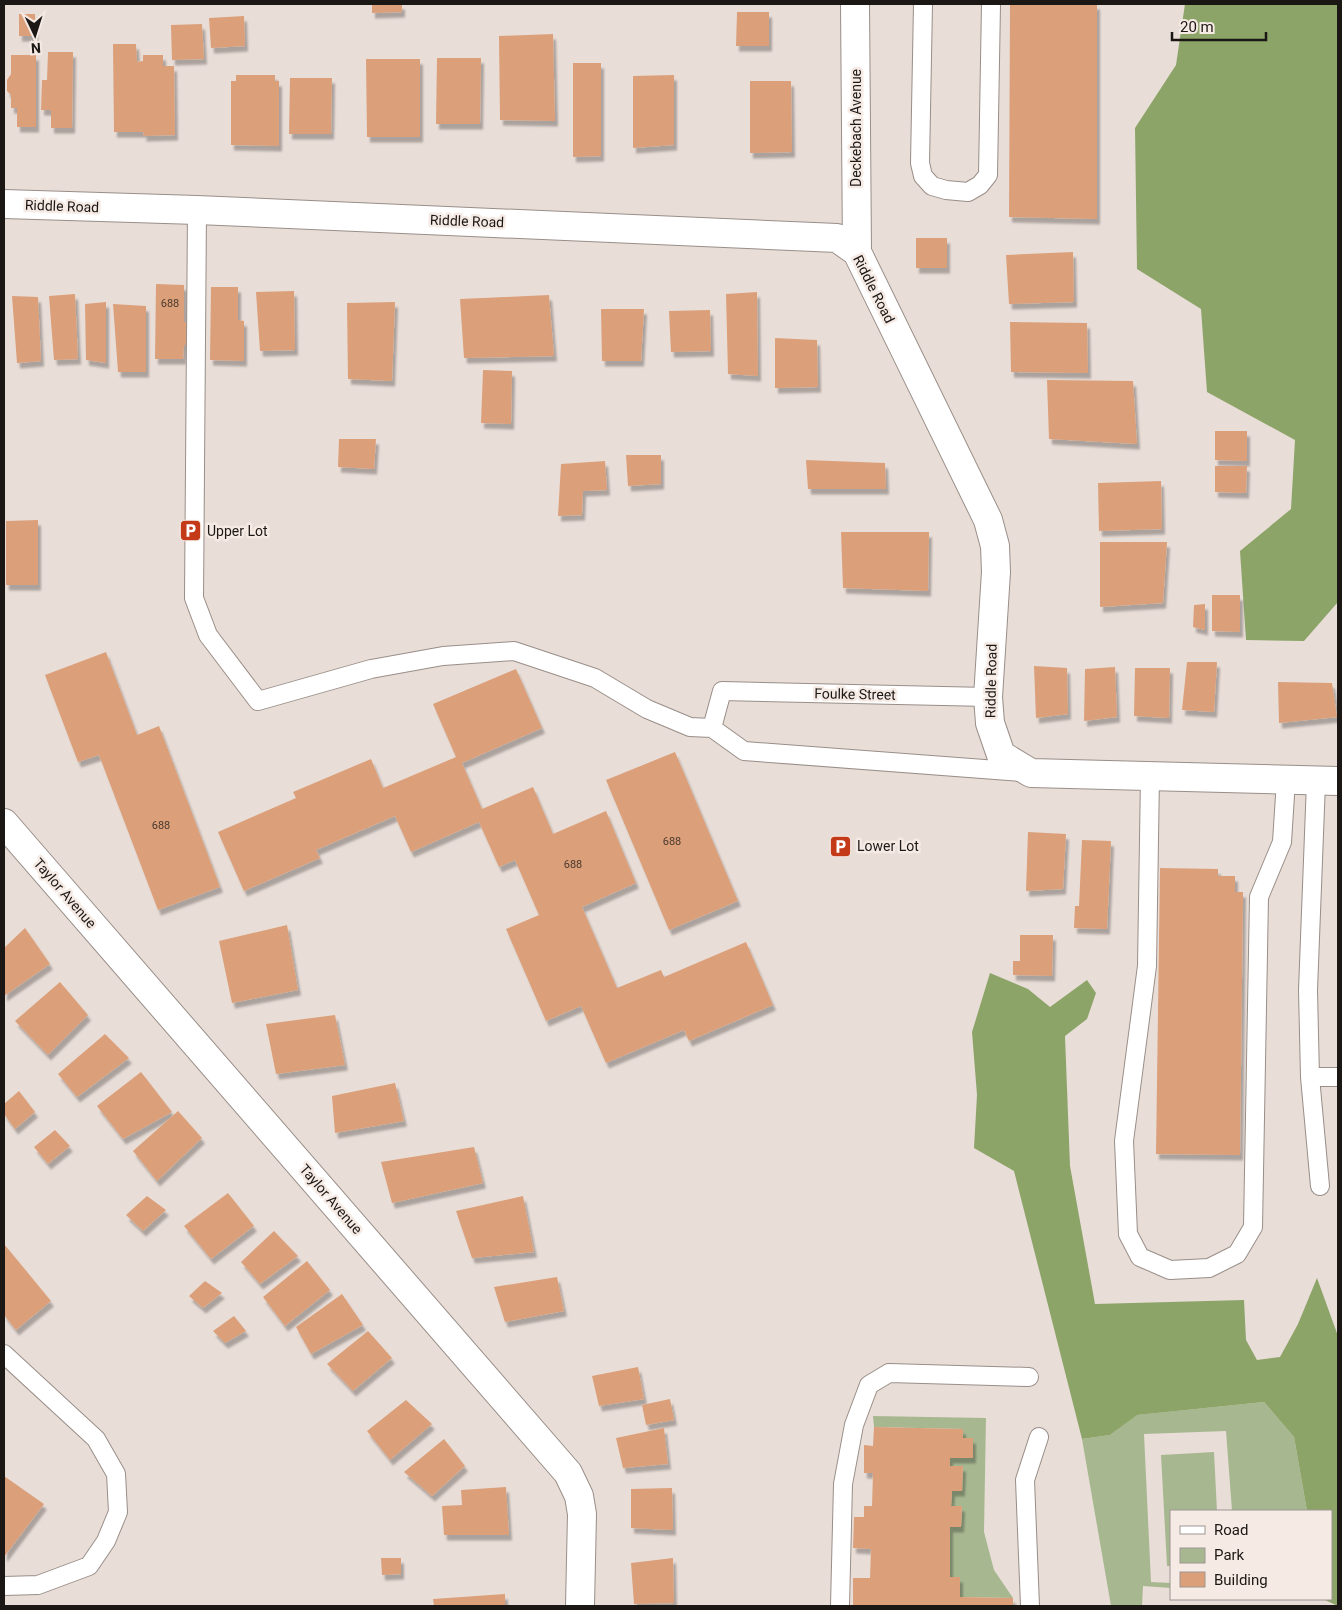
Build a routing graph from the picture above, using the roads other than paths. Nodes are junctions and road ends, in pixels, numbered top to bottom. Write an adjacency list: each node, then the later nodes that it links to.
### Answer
1 (855, 4): 6 (street, Deckebach Avenue)
2 (923, 4): 3 (lane)
3 (990, 4)
4 (4, 204): 5 (street, Riddle Road)
5 (198, 210): 6 (street, Riddle Road); 8 (lane)
6 (857, 252): 7 (street, Riddle Road)
7 (988, 697): 8 (lane, Foulke Street); 9 (street, Riddle Road)
8 (712, 728): 9 (lane)
9 (1031, 773): 10 (street)
10 (1150, 776): 11 (street); 11 (lane)
11 (1286, 780): 12 (street)
12 (1327, 781): 14 (lane)
13 (4, 823): 21 (street, Taylor Avenue)
14 (1310, 1077): 15 (lane); 16 (lane)
15 (1338, 1077)
16 (1320, 1186)
17 (4, 1354): 20 (lane)
18 (1030, 1377): 22 (lane)
19 (1038, 1437): 23 (lane)
20 (4, 1586)
21 (580, 1606)
22 (840, 1606)
23 (1030, 1606)

